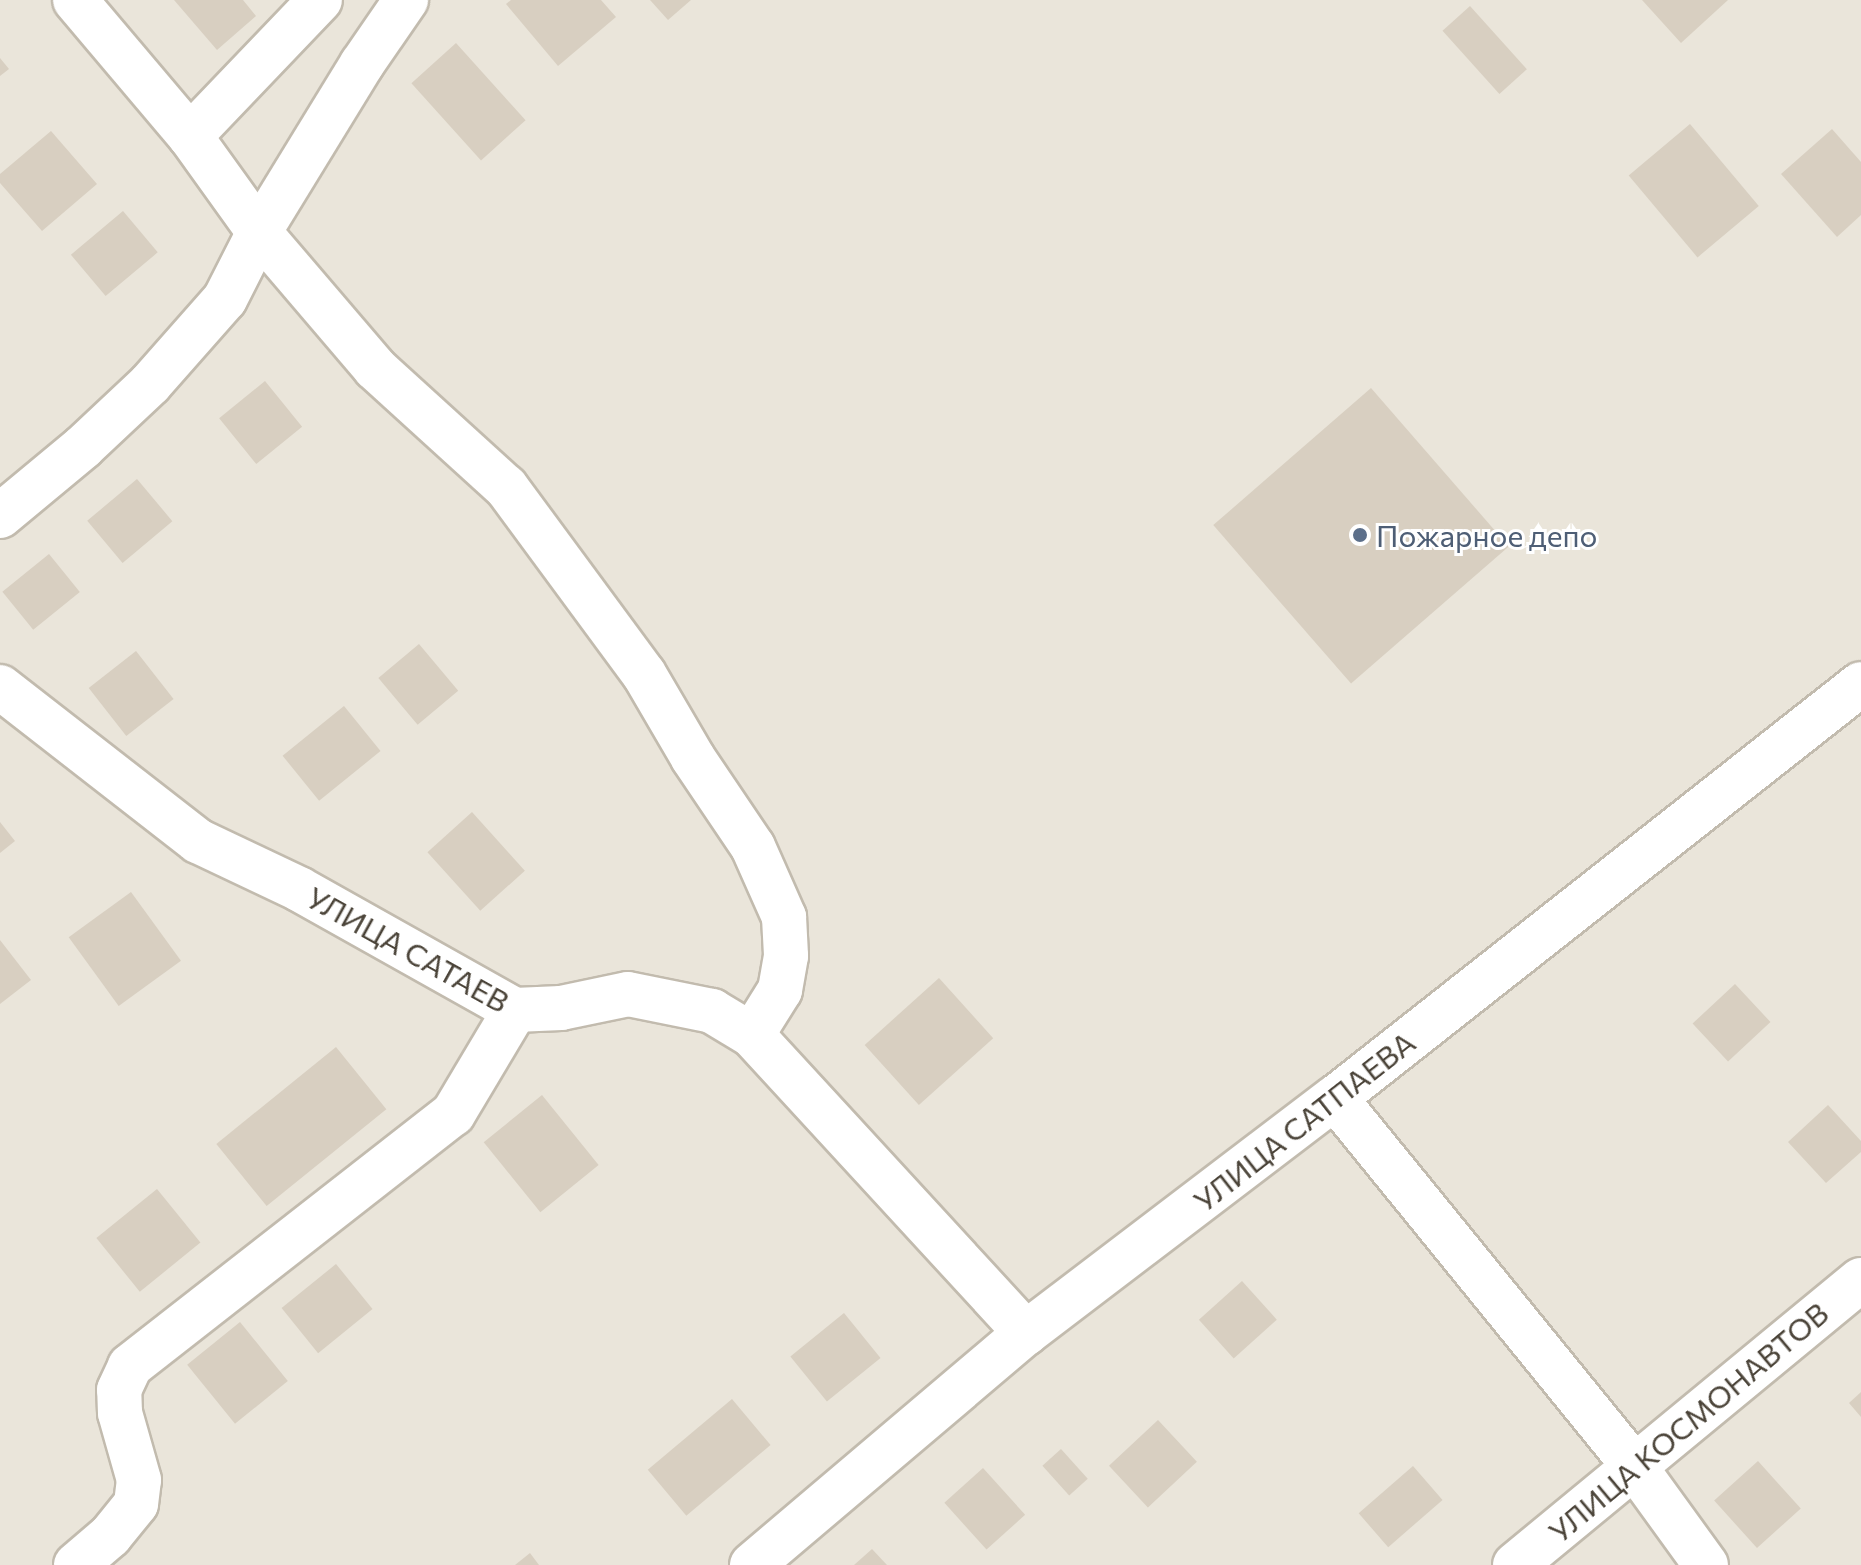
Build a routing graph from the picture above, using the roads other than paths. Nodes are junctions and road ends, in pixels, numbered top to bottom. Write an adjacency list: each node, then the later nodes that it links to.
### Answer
1 (75, 0): 4 (street)
2 (320, 0): 4 (street)
3 (406, 0): 5 (street)
4 (190, 136): 5 (street)
5 (259, 232): 6 (street); 10 (street)
6 (0, 516)
7 (1861, 684): 11 (street, УЛИЦА САТПАЕВА)
8 (0, 687): 9 (street, УЛИЦА САТАЕВ)
9 (515, 1010): 10 (street, УЛИЦА САТАЕВ); 15 (street)
10 (752, 1035): 13 (street, УЛИЦА САТАЕВ)
11 (1335, 1098): 13 (street, УЛИЦА САТПАЕВА); 14 (street)
12 (1861, 1280): 14 (street, УЛИЦА КОСМОНАВТОВ)
13 (1026, 1333): 16 (street, УЛИЦА САТПАЕВА)
14 (1635, 1467): 17 (street, УЛИЦА КОСМОНАВТОВ); 18 (street)
15 (76, 1565)
16 (752, 1565)
17 (1515, 1565)
18 (1706, 1565)

